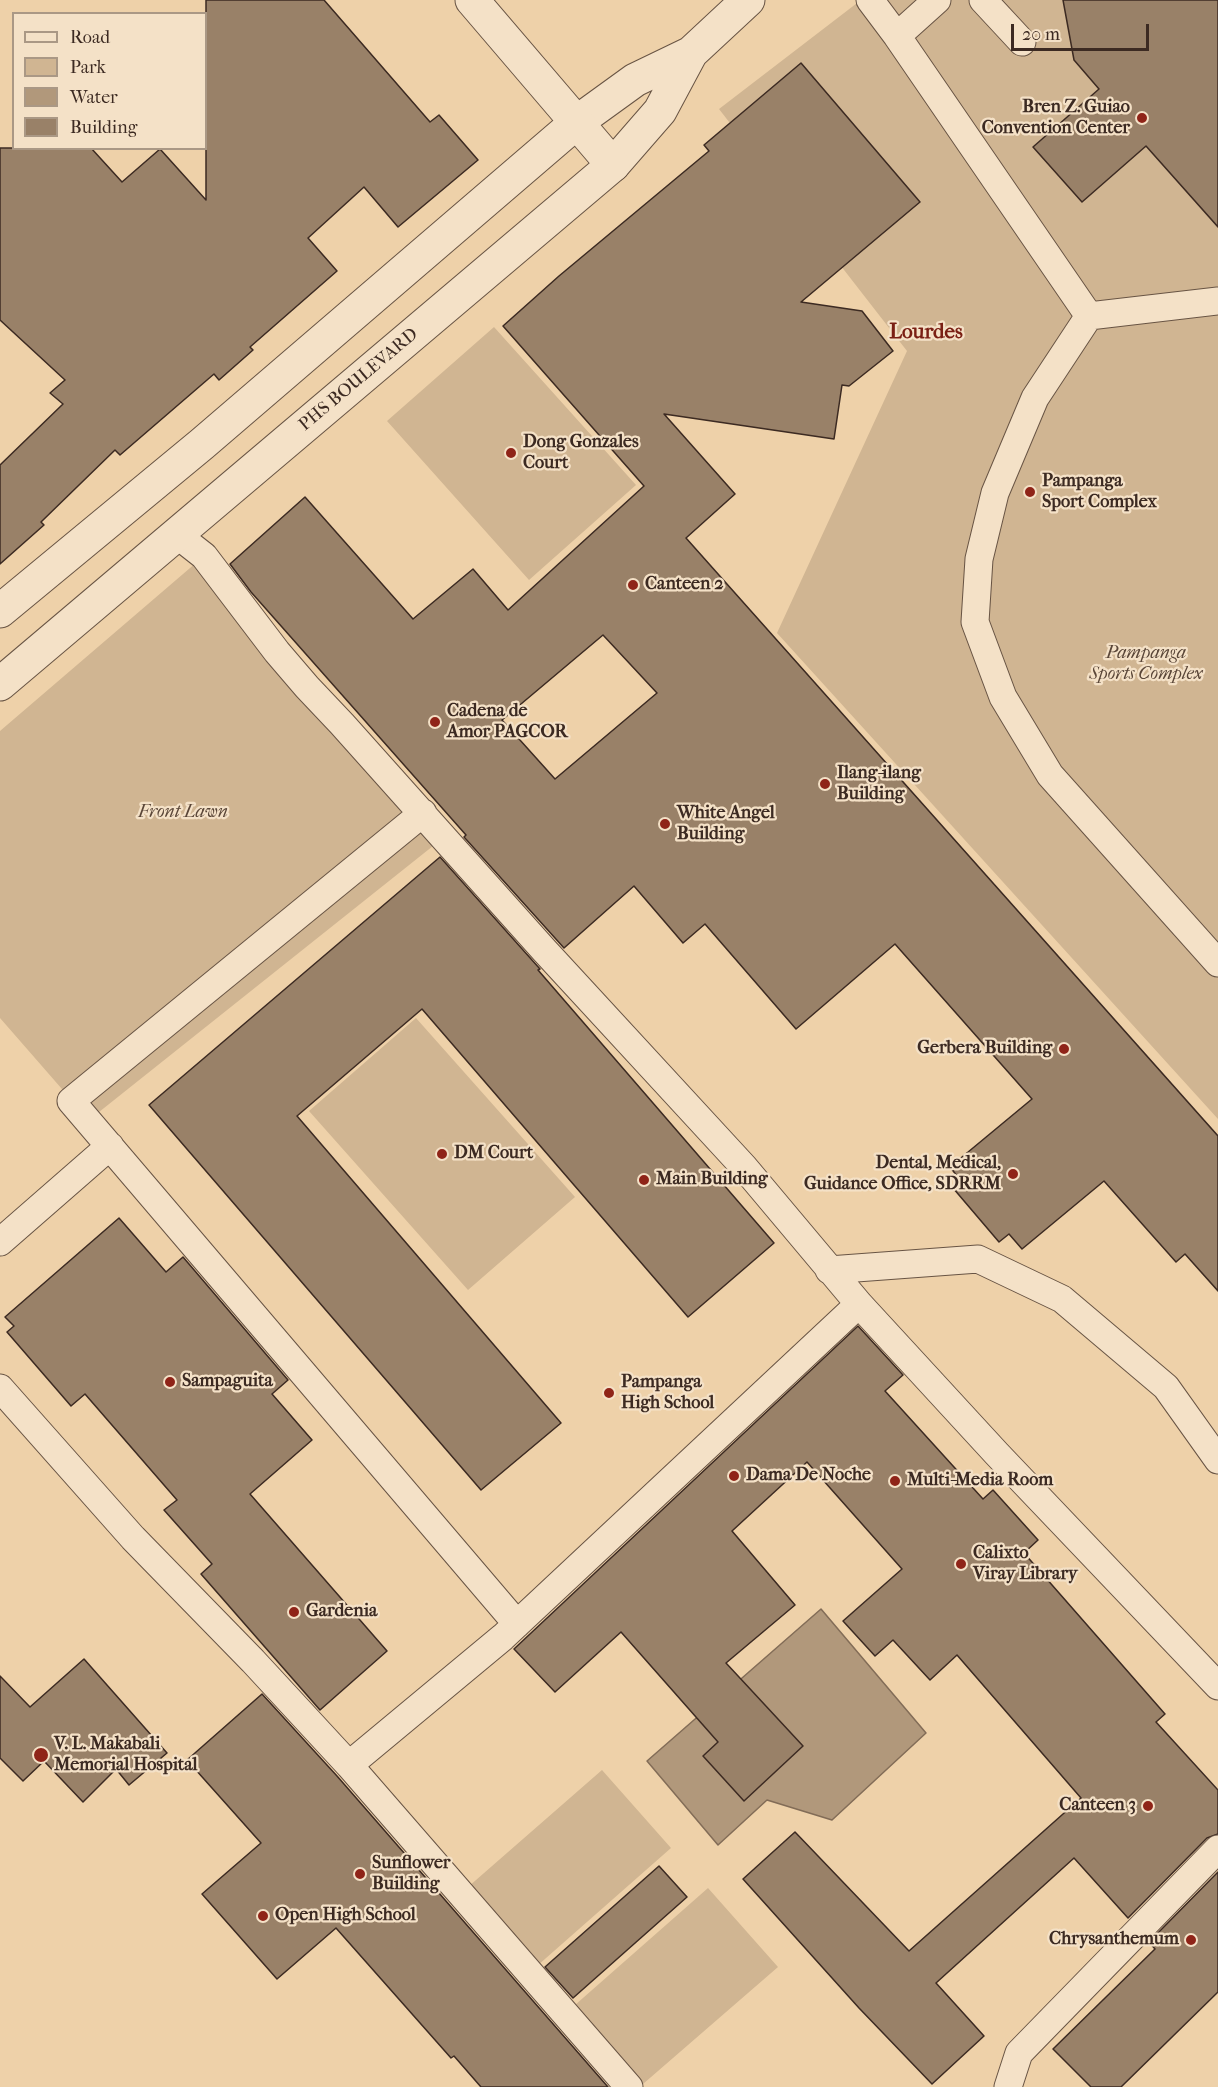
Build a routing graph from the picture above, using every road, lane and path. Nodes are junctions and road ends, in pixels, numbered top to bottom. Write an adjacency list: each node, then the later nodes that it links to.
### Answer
1 (472, 0): 9 (street)
2 (748, 0): 8 (street, PHS BOULEVARD)
3 (870, 0): 6 (lane)
4 (937, 0): 6 (lane)
5 (983, 0): 7 (lane)
6 (897, 36): 12 (lane)
7 (1022, 42)
8 (691, 53): 9 (street, PHS BOULEVARD); 10 (street, PHS BOULEVARD)
9 (577, 122): 10 (street); 14 (street, PHS BOULEVARD)
10 (613, 165): 13 (street, PHS BOULEVARD)
11 (1218, 301): 12 (lane)
12 (1089, 316): 17 (lane)
13 (176, 534): 15 (street, PHS BOULEVARD); 16 (lane)
14 (0, 611)
15 (0, 684)
16 (423, 813): 18 (lane); 20 (lane)
17 (1218, 963)
18 (110, 1146): 19 (lane); 24 (lane)
19 (0, 1242)
20 (829, 1270): 21 (lane); 23 (lane)
21 (859, 1304): 24 (lane); 25 (lane)
22 (0, 1388): 26 (lane)
23 (1218, 1460)
24 (517, 1624): 26 (lane)
25 (1218, 1686)
26 (350, 1765): 28 (lane)
27 (1218, 1849): 29 (lane)
28 (629, 2087)
29 (1008, 2087)

